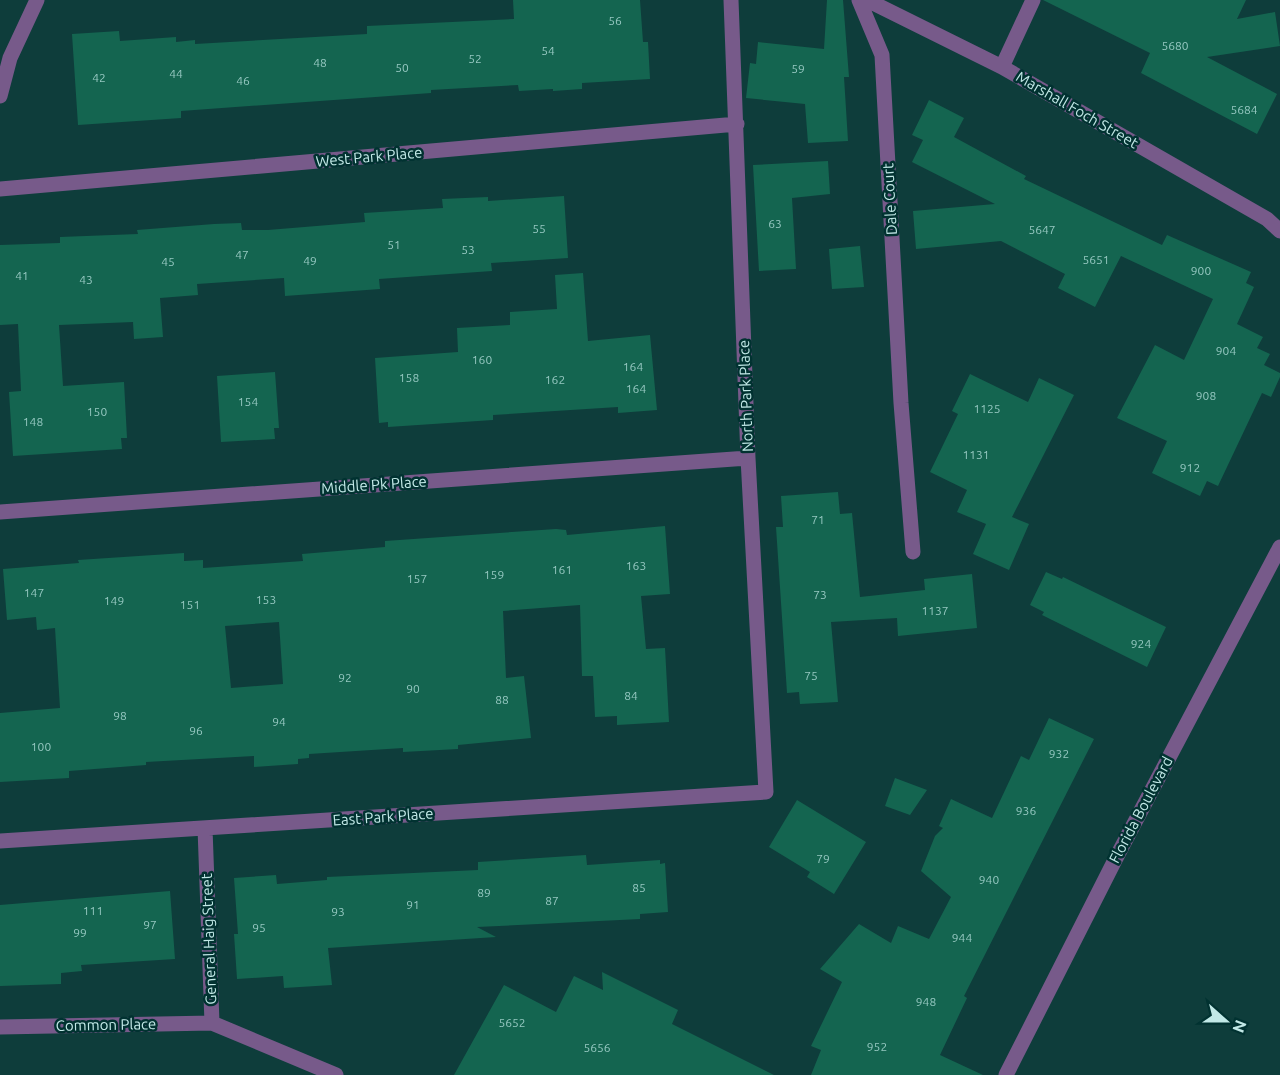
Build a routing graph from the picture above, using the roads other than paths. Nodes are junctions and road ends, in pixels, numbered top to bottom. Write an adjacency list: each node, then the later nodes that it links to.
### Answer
1 (38, 0): 7 (street)
2 (731, 0): 8 (street, North Park Place)
3 (859, 0): 14 (street, Dale Court)
4 (867, 0): 6 (street, Marshall Foch Street)
5 (1033, 0): 6 (street)
6 (1002, 67): 10 (street, Marshall Foch Street)
7 (0, 96)
8 (737, 124): 9 (street, West Park Place); 11 (street, North Park Place)
9 (0, 189)
10 (1280, 231)
11 (748, 458): 12 (street, Middle Pk Place); 15 (street, North Park Place)
12 (0, 512)
13 (1280, 547): 21 (street, Florida Boulevard)
14 (913, 552)
15 (766, 792): 16 (street, East Park Place)
16 (205, 828): 17 (street, East Park Place); 18 (street, General Haig Street)
17 (0, 841)
18 (212, 1023): 19 (street, Common Place); 20 (street, General Haig Street)
19 (0, 1027)
20 (336, 1075)
21 (1006, 1075)

